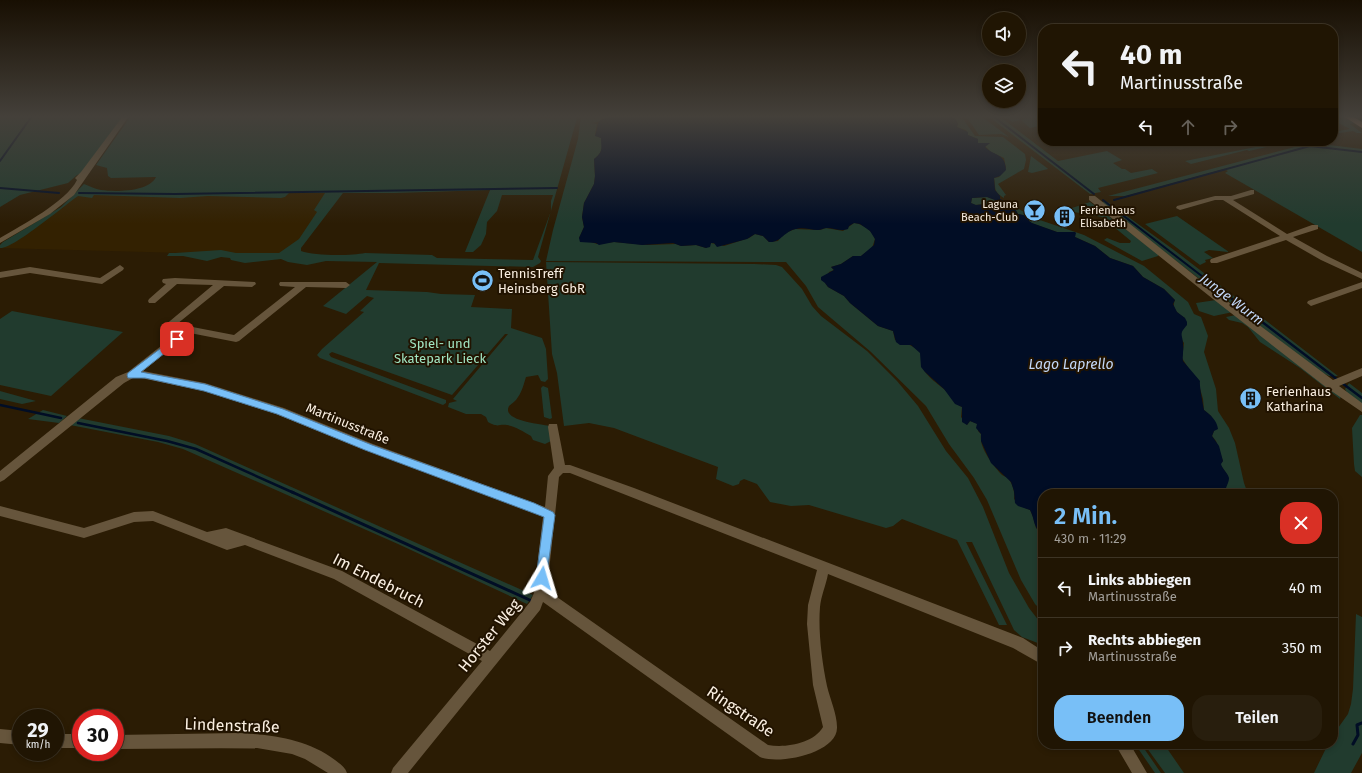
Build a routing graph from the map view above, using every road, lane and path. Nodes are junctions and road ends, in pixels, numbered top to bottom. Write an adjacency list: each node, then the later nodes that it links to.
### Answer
1 (100, 152): 8 (street)
2 (1250, 192): 4 (street)
3 (1092, 198): 24 (street)
4 (1226, 198): 5 (street); 7 (street)
5 (1180, 208)
6 (1315, 227): 7 (street)
7 (1288, 236): 9 (street); 12 (street)
8 (0, 241)
9 (1214, 261)
10 (120, 268): 11 (street)
11 (0, 275)
12 (1362, 276)
13 (222, 283): 14 (street); 19 (street); 21 (street)
14 (252, 284)
15 (283, 284): 16 (street)
16 (304, 284): 17 (street); 21 (street)
17 (346, 285)
18 (1362, 285): 20 (street)
19 (152, 301)
20 (1310, 303)
21 (188, 330): 23 (street)
22 (1362, 372): 24 (street)
23 (131, 375): 28 (street); 30 (street, Martinusstraße)
24 (1331, 385): 25 (street)
25 (1362, 408)
26 (553, 427): 27 (street)
27 (560, 469): 30 (street, Horster Weg); 31 (street)
28 (0, 477)
29 (0, 510): 34 (street, Im Endebruch)
30 (550, 515): 32 (street, Horster Weg)
31 (824, 568): 32 (street, Ringstraße); 33 (street)
32 (540, 593): 34 (street, Horster Weg)
33 (1038, 655)
34 (492, 659): 40 (street, Horster Weg)
35 (0, 736): 36 (street)
36 (12, 737)
37 (124, 742): 39 (street, Lindenstraße)
38 (1125, 749): 41 (street)
39 (340, 773)
40 (398, 773)
41 (1140, 773)

